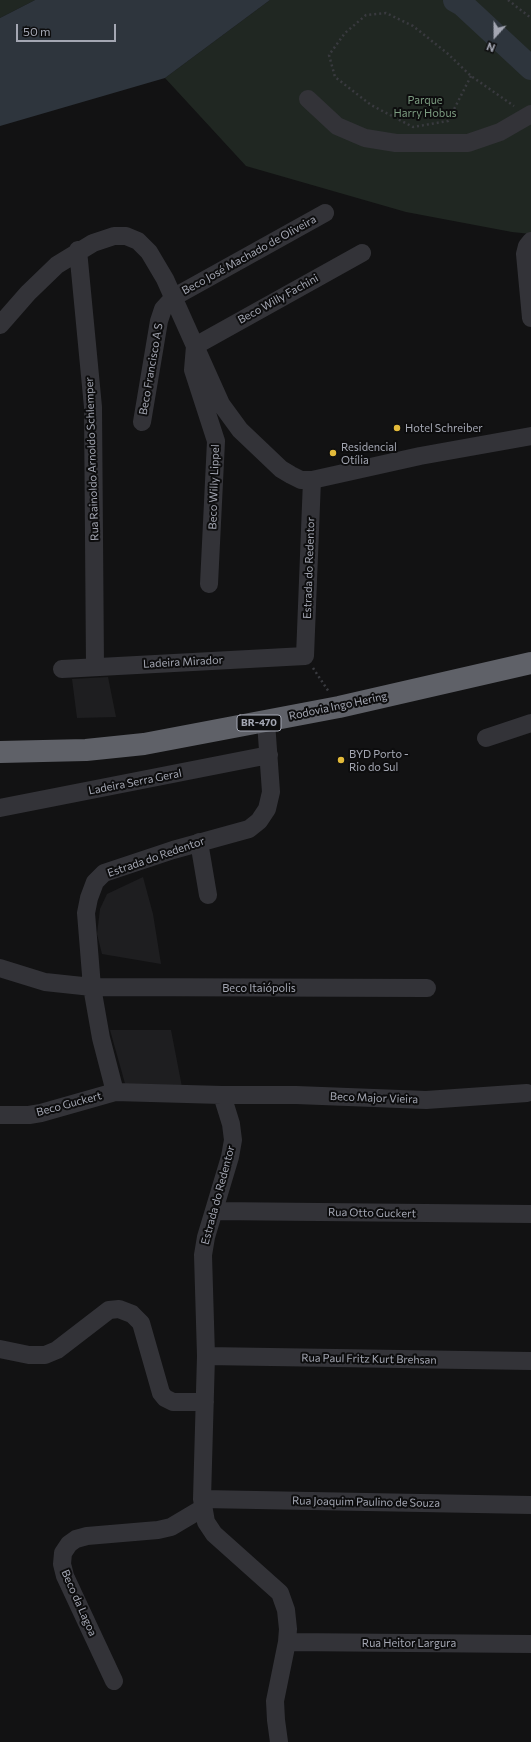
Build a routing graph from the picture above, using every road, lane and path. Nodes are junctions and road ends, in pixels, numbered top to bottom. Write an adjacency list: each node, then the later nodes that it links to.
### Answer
1 (508, 0): 2 (path)
2 (531, 18)
3 (471, 76): 3 (path); 5 (path)
4 (308, 99): 5 (street)
5 (529, 115)
6 (325, 213): 10 (street, Beco José Machado de Oliveira)
7 (531, 241): 11 (street)
8 (78, 250): 10 (street); 12 (street); 19 (street, Rua Rainoldo Arnoldo Schlemper)
9 (362, 253): 13 (street, Beco Willy Fachini)
10 (174, 297): 13 (street); 14 (street, Beco Francisco A S)
11 (531, 318)
12 (0, 325)
13 (195, 346): 16 (street); 17 (street, Beco Willy Lippel)
14 (142, 422)
15 (531, 436): 16 (street)
16 (312, 480): 18 (street, Estrada do Redentor)
17 (209, 584)
18 (305, 656): 19 (street, Ladeira Mirador); 22 (path)
19 (95, 667): 21 (street, Ladeira Mirador)
20 (525, 668): 22 (highway, Rodovia Ingo Hering / BR-470)
21 (62, 670)
22 (339, 707): 24 (highway, Rodovia Ingo Hering / BR-470)
23 (531, 714): 25 (street)
24 (266, 722): 27 (highway, Rodovia Ingo Hering / BR-470); 28 (street, Estrada do Redentor)
25 (531, 723): 26 (street)
26 (486, 738)
27 (0, 752)
28 (269, 755): 29 (street, Ladeira Serra Geral); 30 (street, Estrada do Redentor)
29 (0, 808)
30 (199, 842): 31 (street); 33 (street, Estrada do Redentor)
31 (208, 895)
32 (0, 968): 33 (street, Beco Itaiópolis)
33 (92, 988): 34 (street, Beco Itaiópolis); 35 (street, Estrada do Redentor)
34 (427, 988)
35 (115, 1092): 37 (street); 38 (street, Beco Guckert)
36 (527, 1093): 37 (street, Beco Major Vieira)
37 (222, 1095): 39 (street, Estrada do Redentor)
38 (0, 1115)
39 (214, 1211): 40 (street, Rua Otto Guckert); 42 (street, Estrada do Redentor)
40 (531, 1214)
41 (0, 1349): 44 (street)
42 (206, 1356): 43 (street, Rua Paul Fritz Kurt Brehsan); 44 (street, Estrada do Redentor)
43 (531, 1361)
44 (205, 1402): 45 (street, Estrada do Redentor)
45 (202, 1504): 46 (street, Rua Joaquim Paulino de Souza); 47 (street, Estrada do Redentor); 49 (street, Beco da Lagoa)
46 (531, 1505)
47 (287, 1642): 48 (street, Rua Heitor Largura); 50 (street, Estrada do Redentor)
48 (531, 1644)
49 (114, 1681)
50 (279, 1742)

